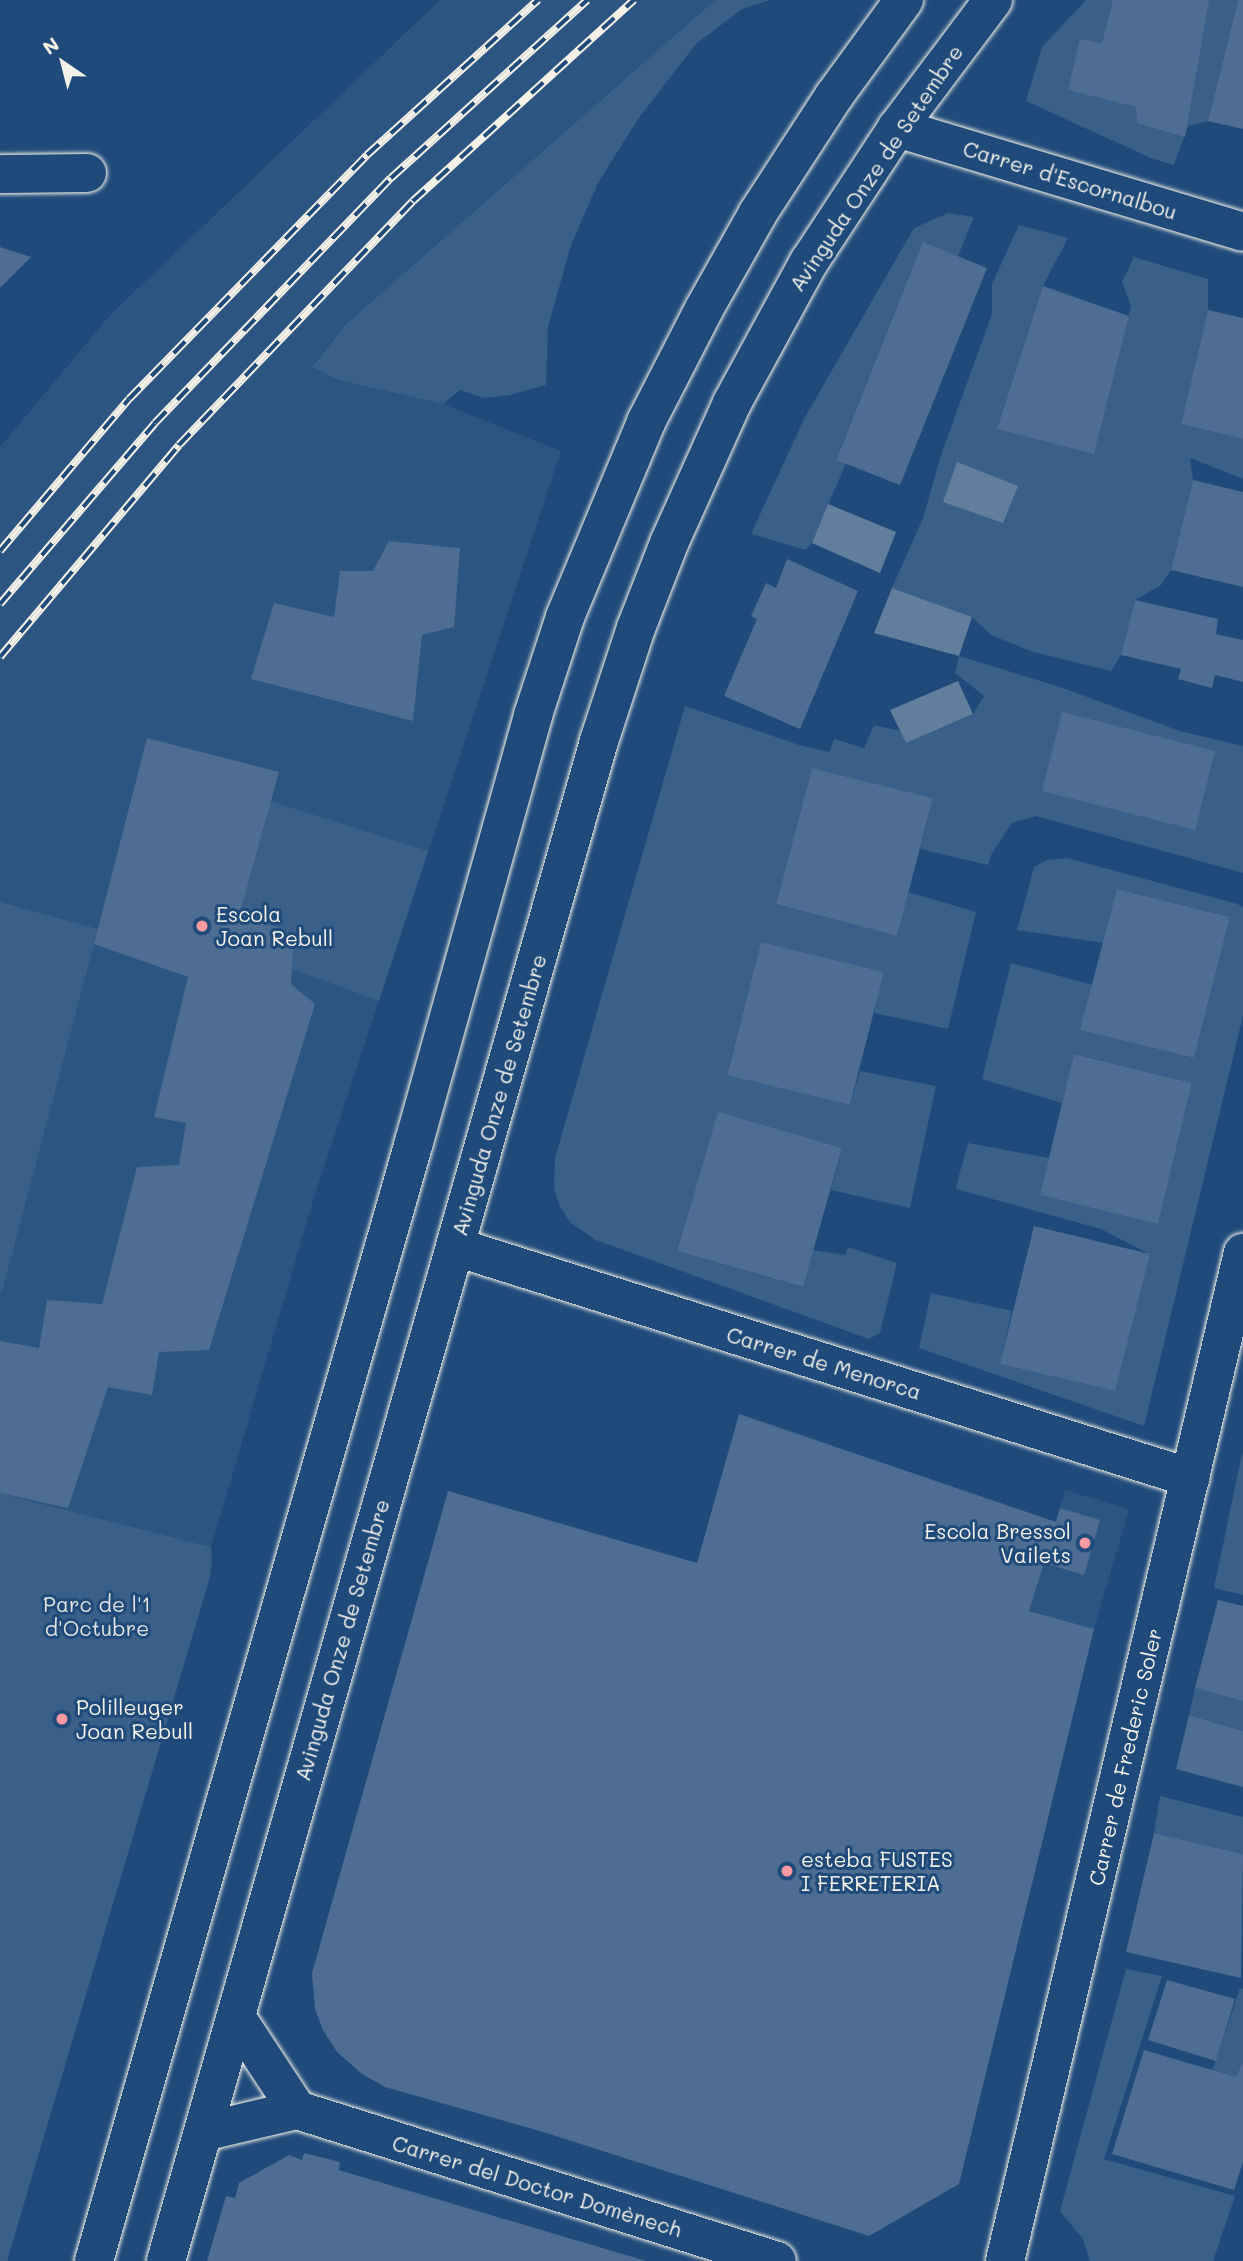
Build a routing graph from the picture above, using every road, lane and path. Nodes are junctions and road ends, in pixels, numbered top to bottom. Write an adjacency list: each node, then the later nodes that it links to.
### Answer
1 (904, 0): 13 (main road)
2 (993, 0): 3 (main road, Avinguda Onze de Setembre)
3 (897, 128): 6 (main road, Carrer d'Escornalbou); 7 (main road, Avinguda Onze de Setembre)
4 (87, 173): 5 (main road)
5 (0, 174)
6 (1243, 232)
7 (456, 1247): 9 (main road, Carrer de Menorca); 10 (main road, Avinguda Onze de Setembre)
8 (1243, 1253): 9 (main road, Carrer de Frederic Soler)
9 (1191, 1478): 16 (main road, Carrer de Frederic Soler)
10 (236, 2017): 11 (main road); 12 (main road, Avinguda Onze de Setembre)
11 (297, 2110): 12 (main road); 15 (main road, Carrer del Doctor Domènech)
12 (203, 2132): 14 (main road, Avinguda Onze de Setembre)
13 (94, 2261)
14 (166, 2261)
15 (777, 2261)
16 (1005, 2261)

